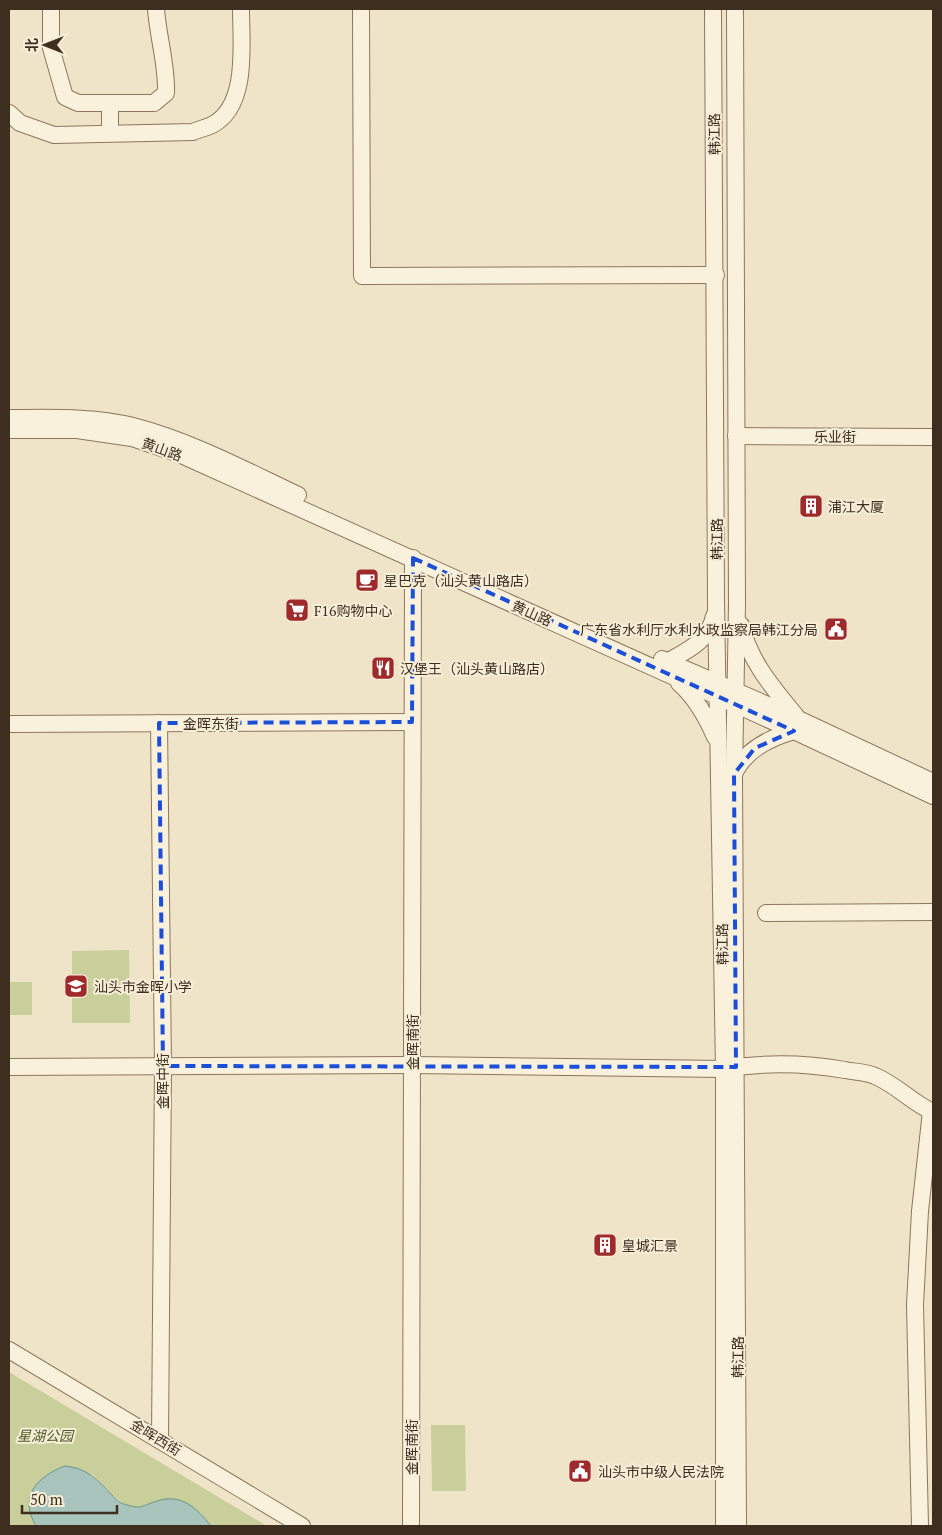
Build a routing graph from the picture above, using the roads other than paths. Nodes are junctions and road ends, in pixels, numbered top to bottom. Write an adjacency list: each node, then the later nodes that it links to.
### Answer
1 (51, 9): 7 (street)
2 (156, 9): 7 (street)
3 (242, 9): 9 (street)
4 (362, 9): 10 (street)
5 (713, 9): 10 (street, 韩江路)
6 (735, 9): 13 (street, 韩江路)
7 (110, 104): 9 (street)
8 (9, 113): 9 (street)
9 (110, 133)
10 (716, 275): 16 (street, 韩江路)
11 (9, 418): 18 (street, 黄山路)
12 (9, 430): 15 (street, 黄山路)
13 (736, 436): 14 (street, 乐业街); 17 (street, 韩江路)
14 (933, 437)
15 (413, 558): 18 (street, 黄山路); 21 (street, 金晖南街)
16 (716, 604): 18 (street); 19 (street, 韩江路)
17 (737, 605): 20 (street, 韩江路); 24 (street)
18 (668, 668): 19 (street, 黄山路); 25 (street)
19 (717, 690): 20 (street, 黄山路); 25 (street, 韩江路)
20 (735, 698): 24 (street, 黄山路); 26 (street, 韩江路)
21 (412, 722): 22 (street, 金晖东街); 31 (street, 金晖南街)
22 (159, 723): 23 (street, 金晖东街); 32 (street, 金晖中街)
23 (9, 724)
24 (797, 725): 26 (street); 27 (street, 黄山路); 28 (street, 黄山路)
25 (719, 747): 34 (street, 韩江路)
26 (734, 774): 34 (street, 韩江路)
27 (933, 782)
28 (933, 796)
29 (933, 912): 30 (street)
30 (766, 913)
31 (412, 1065): 32 (street); 34 (street); 39 (street, 金晖南街)
32 (163, 1066): 33 (street); 37 (street, 金晖中街)
33 (9, 1067)
34 (730, 1068): 35 (street); 40 (street, 韩江路); 41 (street, 韩江路)
35 (932, 1112): 42 (street)
36 (9, 1350): 37 (street, 金晖西街)
37 (160, 1440): 38 (street, 金晖西街)
38 (302, 1526)
39 (411, 1526)
40 (724, 1526)
41 (738, 1526)
42 (920, 1526)

